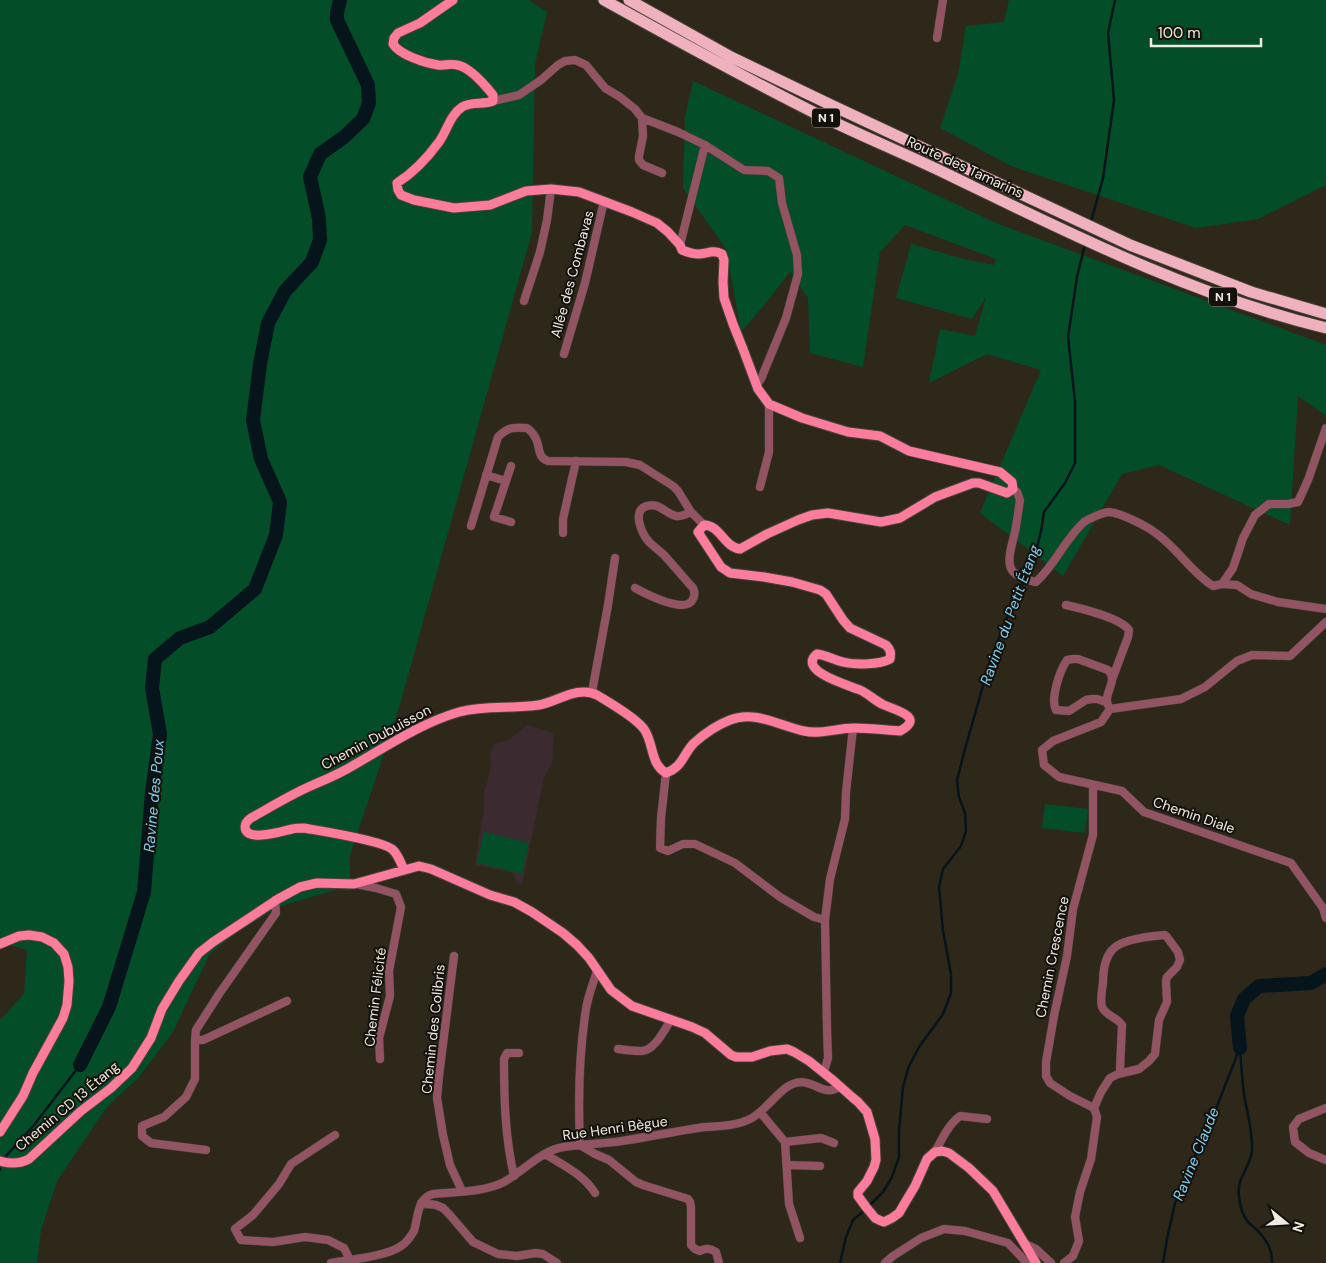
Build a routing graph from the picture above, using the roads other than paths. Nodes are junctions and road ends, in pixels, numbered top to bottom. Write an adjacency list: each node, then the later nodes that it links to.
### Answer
1 (453, 0): 6 (main road)
2 (604, 0): 15 (highway, Route des Tamarins / N 1)
3 (629, 0): 14 (highway, Route des Tamarins / N 1)
4 (943, 0): 5 (street)
5 (937, 38)
6 (493, 101): 7 (street); 10 (main road)
7 (642, 118): 8 (street); 9 (street)
8 (705, 145): 12 (street); 17 (street)
9 (662, 173)
10 (551, 189): 11 (main road); 13 (street)
11 (604, 201): 12 (main road); 16 (street, Allée des Combavas)
12 (680, 245): 17 (main road)
13 (524, 301)
14 (1326, 314)
15 (1326, 328)
16 (564, 354)
17 (756, 385): 18 (main road)
18 (769, 404): 24 (street); 25 (main road)
19 (1326, 428): 32 (street)
20 (576, 461): 22 (street); 26 (street); 30 (street)
21 (511, 466): 23 (street)
22 (486, 475): 23 (street); 29 (street)
23 (506, 481): 27 (street)
24 (760, 487)
25 (1013, 488): 28 (main road); 32 (street)
26 (691, 512): 28 (street); 33 (street)
27 (512, 522)
28 (704, 525): 40 (main road)
29 (471, 526)
30 (563, 533)
31 (614, 558): 38 (street)
32 (1222, 584): 35 (street)
33 (635, 588)
34 (1066, 605): 37 (street)
35 (1326, 609)
36 (1326, 622): 39 (street)
37 (1112, 677): 39 (street); 39 (street)
38 (592, 692): 41 (main road); 43 (main road, Chemin Dubuisson)
39 (1108, 705): 42 (street, Chemin Diale)
40 (853, 728): 41 (main road); 47 (street)
41 (666, 773): 47 (street)
42 (1093, 785): 46 (street, Chemin Diale); 60 (street, Chemin Crescence)
43 (404, 870): 44 (main road, Chemin CD 13 Étang); 50 (main road, Chemin CD 13 Étang)
44 (354, 884): 45 (main road, Chemin CD 13 Étang); 56 (street, Chemin Félicité)
45 (275, 900): 53 (street); 73 (main road, Chemin CD 13 Étang)
46 (1326, 918)
47 (825, 920): 57 (street)
48 (0, 944): 64 (main road)
49 (454, 956): 77 (street, Chemin des Colibris)
50 (597, 971): 52 (main road, Chemin CD 13 Étang); 68 (street)
51 (287, 1000): 53 (street)
52 (671, 1020): 54 (street); 57 (main road, Chemin CD 13 Étang)
53 (195, 1040): 69 (street)
54 (618, 1049)
55 (519, 1053): 76 (street)
56 (380, 1059)
57 (824, 1072): 59 (main road, Chemin CD 13 Étang)
58 (1122, 1072): 58 (street); 60 (street)
59 (840, 1086): 62 (street, Rue Henri Bègue); 70 (main road, Chemin CD 13 Étang)
60 (1094, 1108): 90 (street)
61 (1326, 1108): 72 (street)
62 (760, 1112): 66 (street); 68 (street, Rue Henri Bègue)
63 (987, 1119): 70 (street)
64 (0, 1132)
65 (335, 1135): 82 (street)
66 (785, 1142): 67 (street); 74 (street)
67 (834, 1143)
68 (580, 1145): 71 (street, Rue Henri Bègue); 85 (street)
69 (206, 1150)
70 (935, 1152): 81 (main road)
71 (545, 1154): 76 (street, Rue Henri Bègue); 78 (street)
72 (1326, 1160)
73 (3, 1162)
74 (787, 1165): 75 (street); 80 (street)
75 (820, 1166)
76 (514, 1176): 77 (street, Rue Henri Bègue)
77 (462, 1191): 79 (street, Rue Henri Bègue)
78 (595, 1193)
79 (421, 1203): 82 (street); 84 (street)
80 (800, 1238)
81 (1024, 1243): 88 (main road); 89 (street)
82 (350, 1260): 83 (street)
83 (331, 1263)
84 (557, 1263)
85 (719, 1263)
86 (885, 1263): 87 (street)
87 (1028, 1263)
88 (1036, 1263)
89 (1051, 1263)
90 (1064, 1263)

